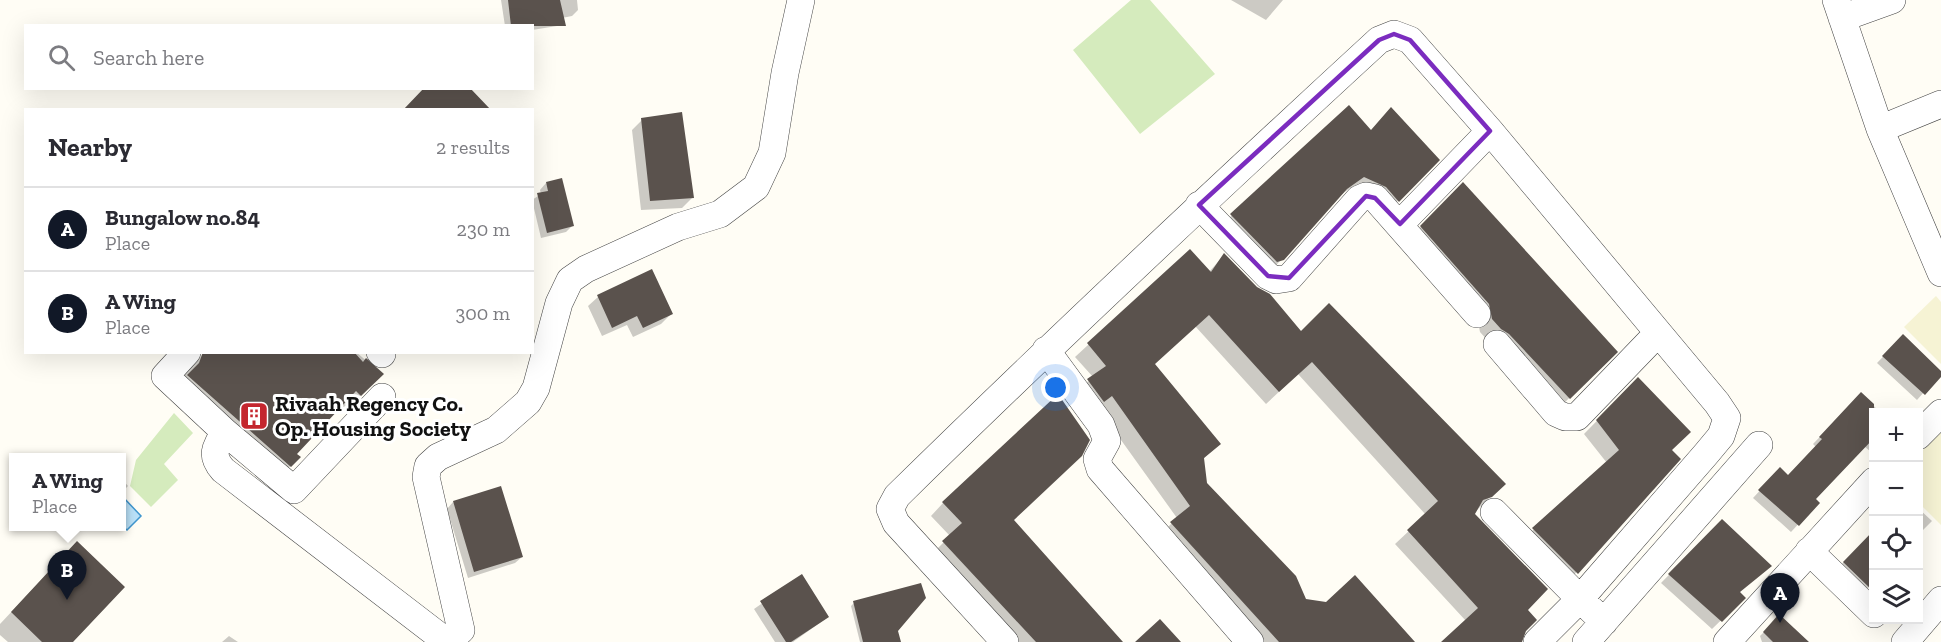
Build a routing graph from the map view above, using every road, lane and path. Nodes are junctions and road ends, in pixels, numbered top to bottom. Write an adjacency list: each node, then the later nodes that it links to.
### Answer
1 (801, 0): 30 (street)
2 (1892, 0): 3 (street)
3 (1839, 9): 5 (street)
4 (1941, 104): 5 (street)
5 (1880, 129): 9 (street)
6 (1490, 130): 7 (street); 8 (street); 12 (street)
7 (1199, 205): 8 (street); 14 (street)
8 (1400, 224): 11 (street)
9 (1933, 230): 10 (street)
10 (1941, 273)
11 (1477, 314)
12 (1657, 334): 13 (street); 24 (street)
13 (1497, 344)
14 (1046, 350): 31 (street); 32 (street)
15 (185, 354): 19 (street)
16 (382, 398): 19 (street)
17 (1941, 413): 18 (street)
18 (1923, 431)
19 (225, 432): 30 (street)
20 (1759, 445): 29 (street)
21 (1869, 486): 23 (street)
22 (1494, 512): 24 (street)
23 (1809, 551): 26 (street); 35 (street)
24 (1580, 599): 29 (street); 34 (street)
25 (1941, 600): 36 (street)
26 (1869, 609)
27 (1239, 610): 33 (street)
28 (1884, 624): 36 (street)
29 (1595, 632)
30 (448, 642)
31 (1005, 642)
32 (1250, 642)
33 (1269, 642)
34 (1537, 642)
35 (1727, 642)
36 (1904, 642)

